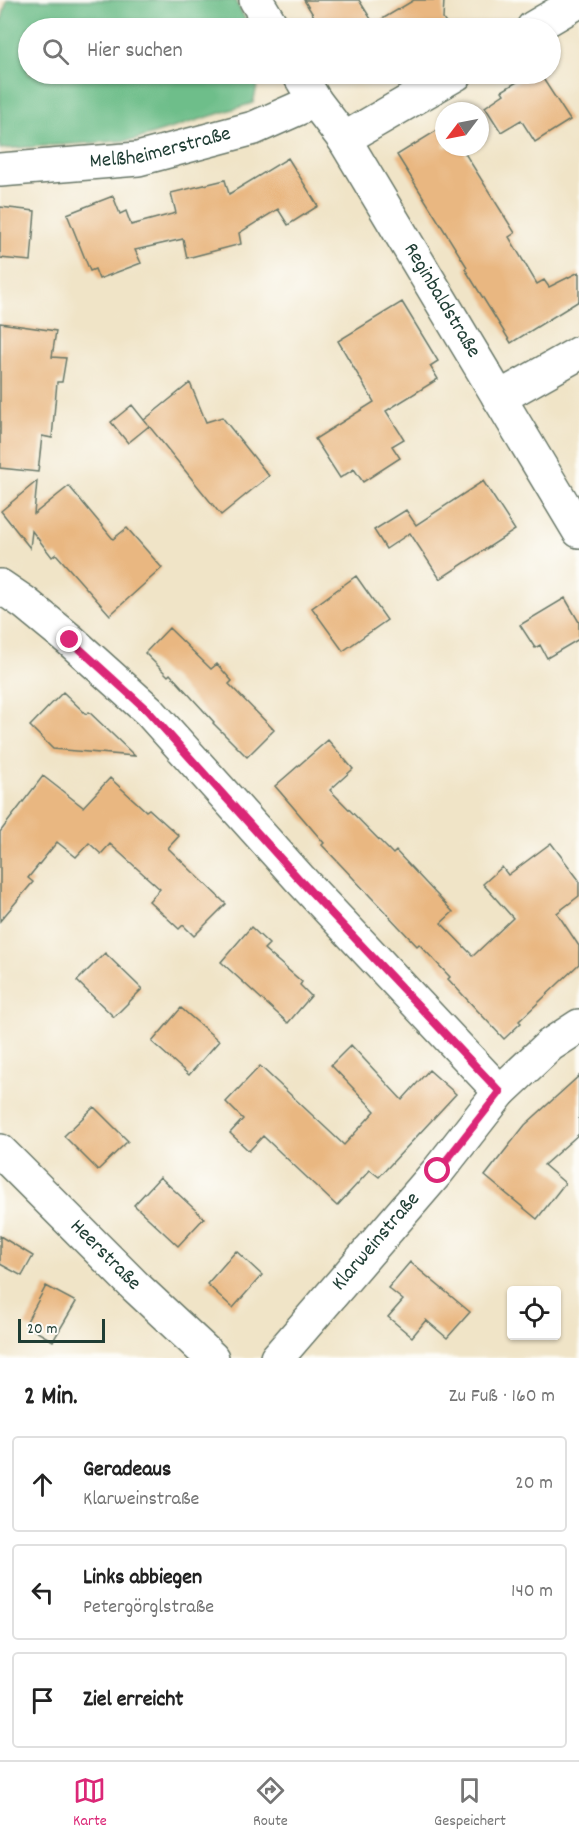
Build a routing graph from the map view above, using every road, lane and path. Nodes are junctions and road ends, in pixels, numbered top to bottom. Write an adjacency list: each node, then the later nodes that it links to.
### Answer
1 (256, 0): 3 (street)
2 (579, 2): 4 (street)
3 (267, 18)
4 (551, 18)
5 (439, 84): 7 (street)
6 (307, 87): 7 (street, Reginbaldstraße); 8 (street, Melßheimerstraße)
7 (344, 139): 10 (street, Reginbaldstraße)
8 (0, 170)
9 (579, 353): 10 (street)
10 (499, 398): 11 (street, Reginbaldstraße)
11 (579, 531)
12 (0, 586): 14 (street)
13 (579, 1026): 14 (street, Klarweinstraße)
14 (500, 1092): 17 (street, Klarweinstraße)
15 (0, 1150): 16 (street, Heerstraße)
16 (212, 1358)
17 (277, 1358)

